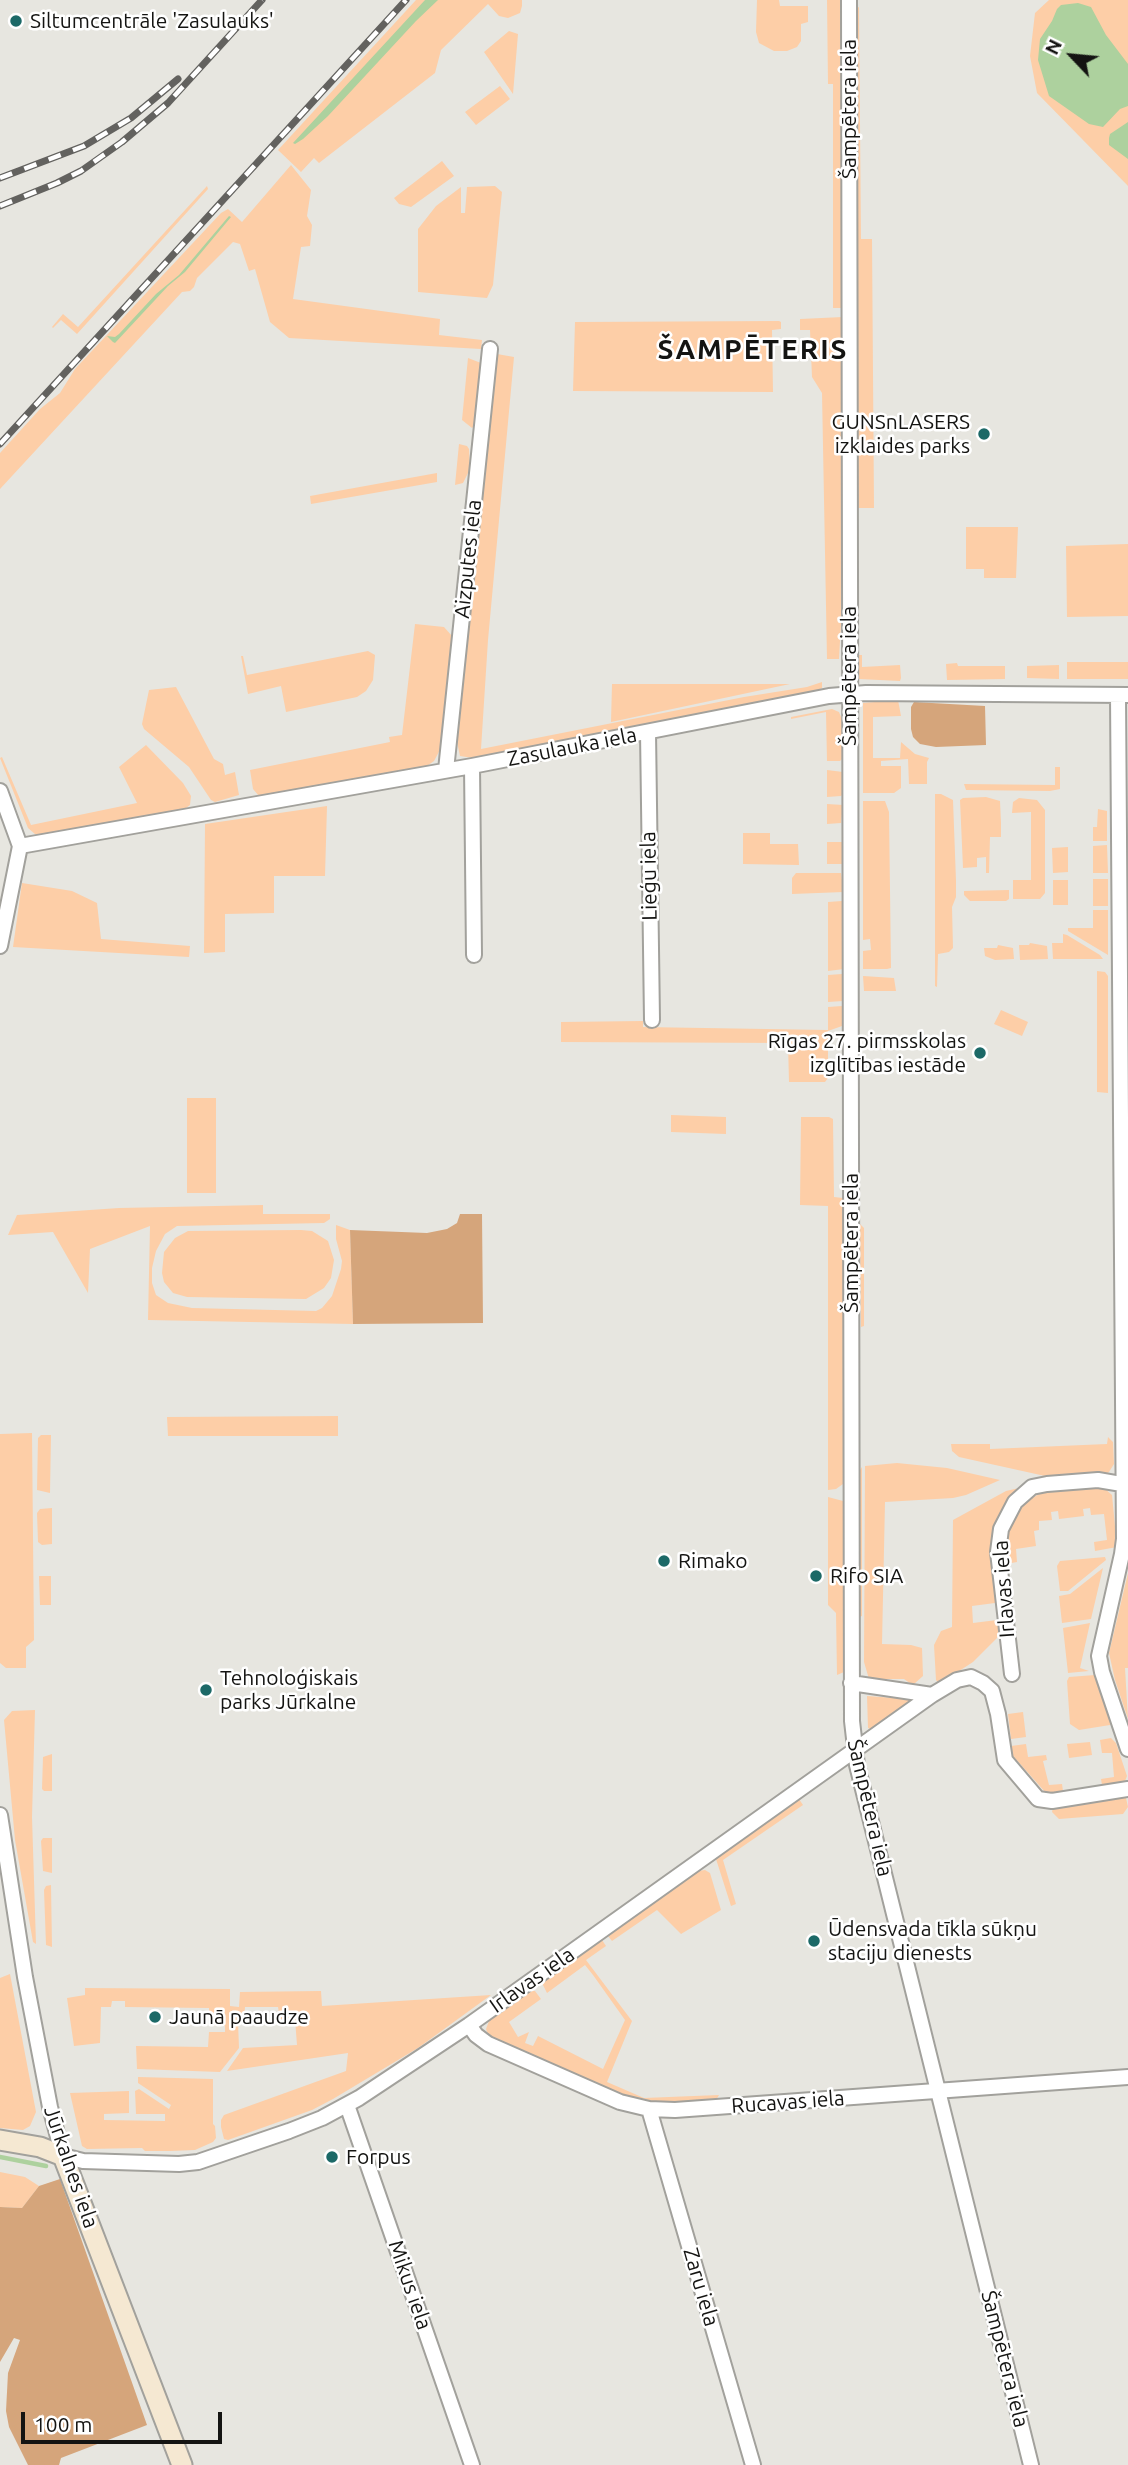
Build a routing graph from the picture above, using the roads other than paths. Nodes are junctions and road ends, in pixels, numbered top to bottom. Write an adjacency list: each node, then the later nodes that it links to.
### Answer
1 (849, 0): 3 (street, Šampētera iela)
2 (490, 349): 7 (street, Aizputes iela)
3 (849, 694): 4 (street, Zasulauka iela); 5 (street, Zasulauka iela); 16 (street, Šampētera iela)
4 (1123, 695): 13 (street)
5 (648, 732): 6 (street, Zasulauka iela); 12 (street, Lieģu iela)
6 (472, 766): 7 (street, Zasulauka iela); 11 (street)
7 (446, 770): 9 (street, Zasulauka iela)
8 (0, 791): 9 (street)
9 (20, 846): 10 (street)
10 (0, 946)
11 (474, 955)
12 (652, 1020)
13 (1126, 1485): 14 (street); 15 (street, Irlavas iela)
14 (1126, 1536): 18 (street)
15 (1012, 1674)
16 (851, 1683): 17 (street); 20 (street, Šampētera iela)
17 (932, 1695): 20 (street, Irlavas iela); 21 (street, Irlavas iela)
18 (1125, 1732): 19 (street)
19 (1128, 1749)
20 (854, 1750): 23 (street, Irlavas iela); 25 (street, Šampētera iela)
21 (1128, 1789)
22 (0, 1815): 29 (street, Jūrkalnes iela)
23 (469, 2025): 26 (street, Irlavas iela); 27 (street, Rucavas iela)
24 (1128, 2077): 25 (street, Rucavas iela)
25 (939, 2091): 27 (street, Rucavas iela); 33 (street, Šampētera iela)
26 (347, 2105): 29 (street, Irlavas iela); 31 (street, Mikus iela)
27 (649, 2109): 32 (street, Zaru iela)
28 (0, 2140): 29 (street)
29 (63, 2156): 30 (street, Jūrkalnes iela)
30 (182, 2465)
31 (472, 2465)
32 (753, 2465)
33 (1031, 2465)

